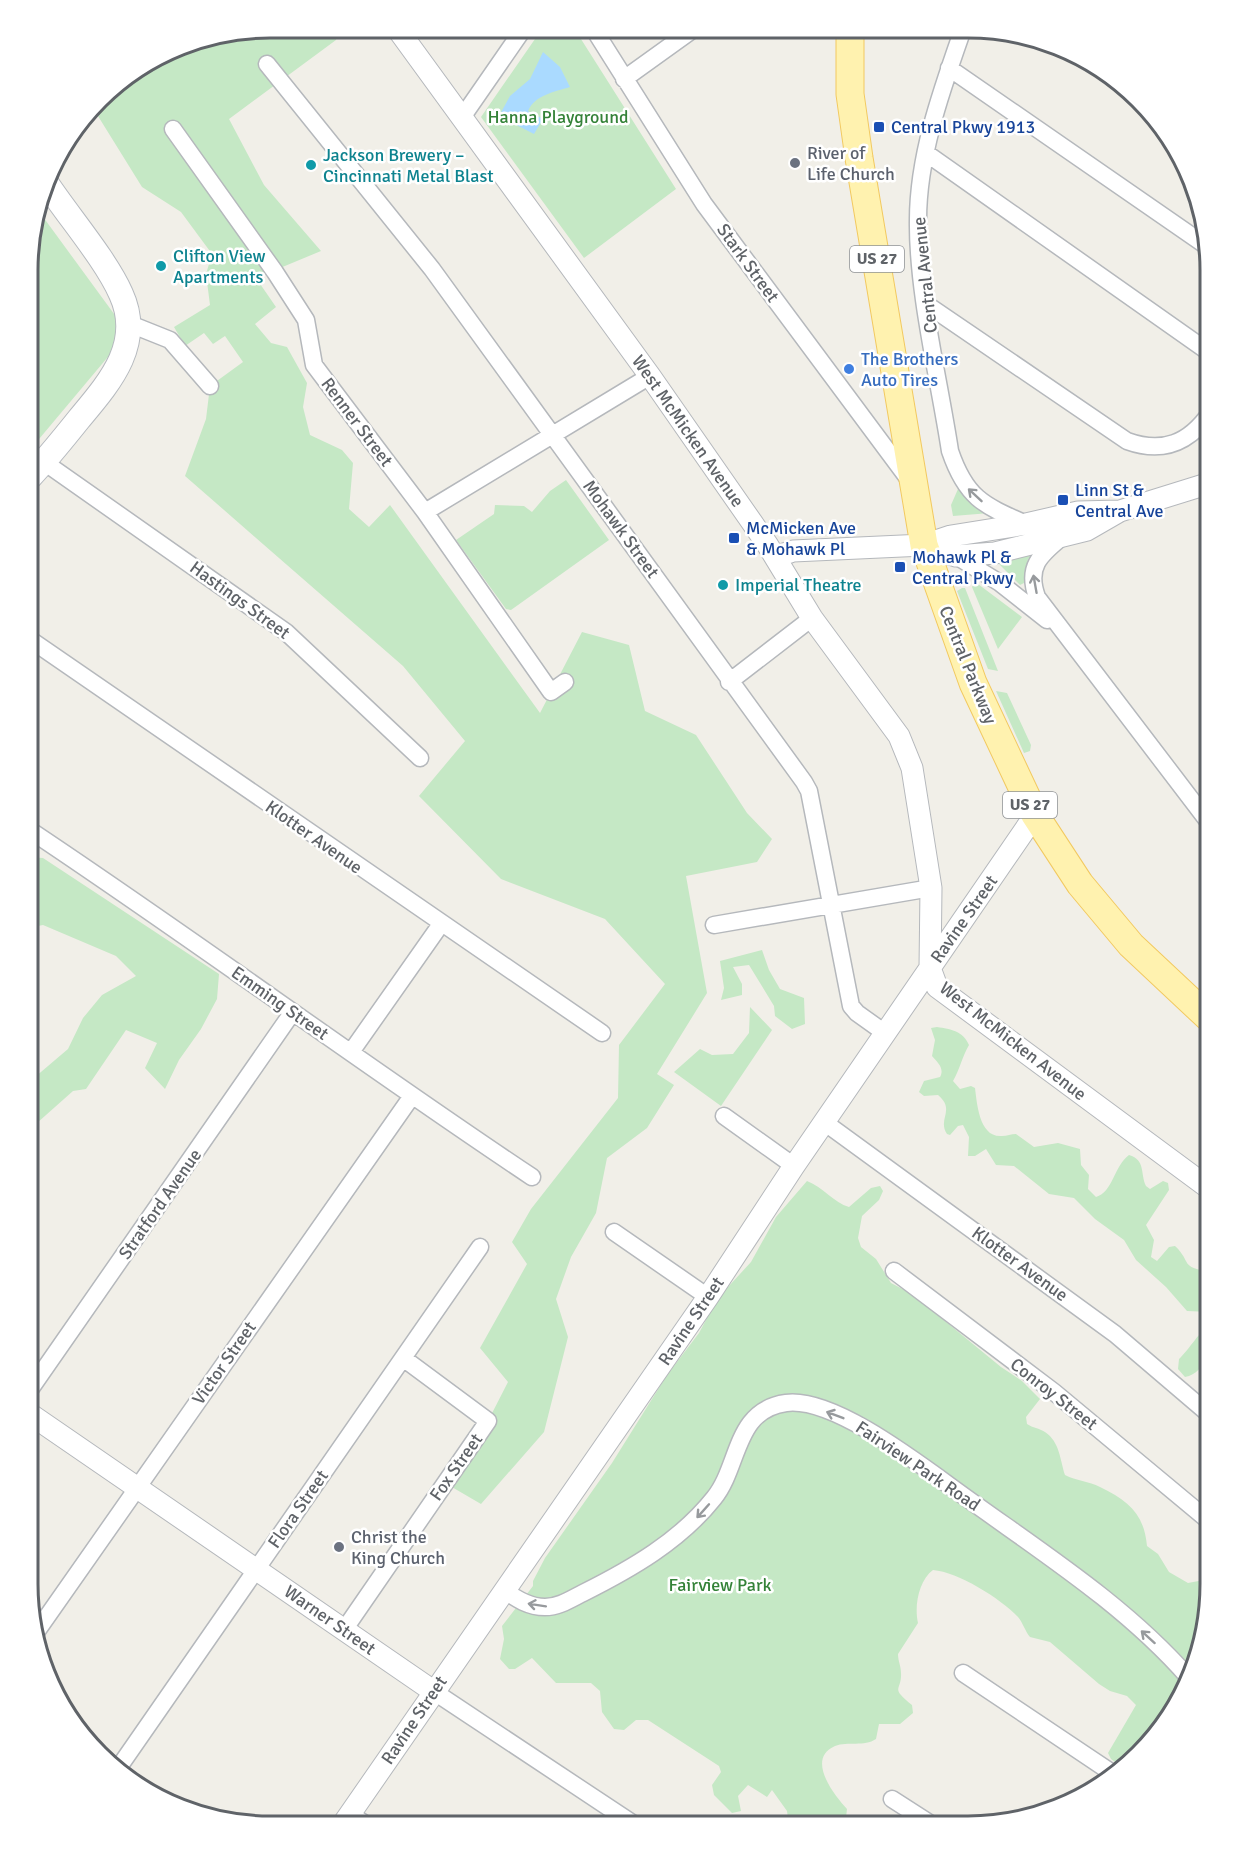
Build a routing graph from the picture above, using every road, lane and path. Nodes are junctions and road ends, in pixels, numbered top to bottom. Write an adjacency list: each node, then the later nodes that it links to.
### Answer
1 (404, 38): 10 (street, West McMicken Avenue)
2 (517, 38): 10 (street)
3 (599, 38): 9 (street, Stark Street)
4 (681, 38): 9 (street)
5 (850, 38): 25 (main road, Central Parkway / US 27)
6 (960, 38): 8 (street, Central Avenue)
7 (267, 64): 21 (street, Mohawk Street)
8 (949, 68): 12 (street, Central Avenue); 14 (street)
9 (624, 79): 25 (street, Stark Street)
10 (461, 119): 18 (street, West McMicken Avenue)
11 (173, 129): 27 (street, Renner Street)
12 (926, 153): 15 (street, Central Avenue); 17 (street)
13 (52, 191): 16 (main road)
14 (1198, 240)
15 (926, 304): 20 (street); 28 (street, Central Avenue, one-way to 15)
16 (130, 324): 19 (street); 22 (main road)
17 (1200, 346)
18 (650, 376): 21 (street); 32 (street, West McMicken Avenue)
19 (210, 386)
20 (1200, 428)
21 (553, 434): 27 (street); 37 (street, Mohawk Street)
22 (38, 469)
23 (38, 471): 38 (street, Hastings Street)
24 (1200, 486): 26 (street)
25 (916, 488): 30 (main road, Central Parkway / US 27)
26 (1120, 511): 28 (street); 29 (street)
27 (424, 512): 36 (street, Renner Street)
28 (1026, 525): 30 (street)
29 (1063, 536): 31 (street); 34 (street, one-way to 29)
30 (924, 545): 31 (street); 32 (street); 40 (main road, Central Parkway / US 27)
31 (956, 556): 34 (street)
32 (775, 557): 33 (street, West McMicken Avenue)
33 (812, 618): 37 (street); 42 (street, West McMicken Avenue)
34 (1064, 633): 39 (street)
35 (38, 645): 44 (street, Klotter Avenue)
36 (565, 682)
37 (729, 682): 43 (street, Mohawk Street)
38 (420, 758)
39 (1200, 811)
40 (1035, 815): 46 (street, Ravine Street); 47 (main road, Central Parkway / US 27)
41 (38, 836): 48 (street, Emming Street)
42 (931, 888): 43 (street); 46 (street, West McMicken Avenue)
43 (830, 905): 45 (street); 50 (street, Mohawk Street)
44 (441, 924): 49 (street, Klotter Avenue); 51 (street)
45 (714, 925)
46 (930, 968): 50 (street, Ravine Street); 57 (street, West McMicken Avenue)
47 (1200, 1009)
48 (292, 1013): 51 (street, Emming Street); 63 (street, Stratford Avenue)
49 (602, 1033)
50 (885, 1033): 54 (street, Ravine Street)
51 (351, 1052): 52 (street, Emming Street)
52 (412, 1096): 56 (street, Emming Street); 66 (street, Victor Street)
53 (724, 1116): 55 (street)
54 (824, 1122): 55 (street, Ravine Street); 64 (street, Klotter Avenue)
55 (794, 1166): 61 (street, Ravine Street)
56 (532, 1178)
57 (1200, 1181)
58 (614, 1232): 61 (street)
59 (480, 1248): 62 (street, Flora Street)
60 (894, 1271): 67 (street, Conroy Street)
61 (708, 1297): 69 (street, Ravine Street)
62 (403, 1358): 68 (street, Flora Street); 71 (street, Fox Street)
63 (38, 1378)
64 (1200, 1406)
65 (38, 1420): 66 (street, Warner Street)
66 (136, 1487): 68 (street, Warner Street); 70 (street, Victor Street)
67 (1200, 1514)
68 (256, 1570): 71 (street, Warner Street); 75 (street, Flora Street)
69 (504, 1590): 72 (street, Fairview Park Road, one-way to 69); 74 (street, Ravine Street)
70 (41, 1625)
71 (344, 1630): 74 (street, Warner Street)
72 (1182, 1671)
73 (963, 1673): 76 (street)
74 (433, 1691): 78 (street, Ravine Street); 79 (street, Warner Street)
75 (122, 1762)
76 (1106, 1769)
77 (892, 1799): 80 (street)
78 (356, 1816)
79 (620, 1816)
80 (918, 1816)

